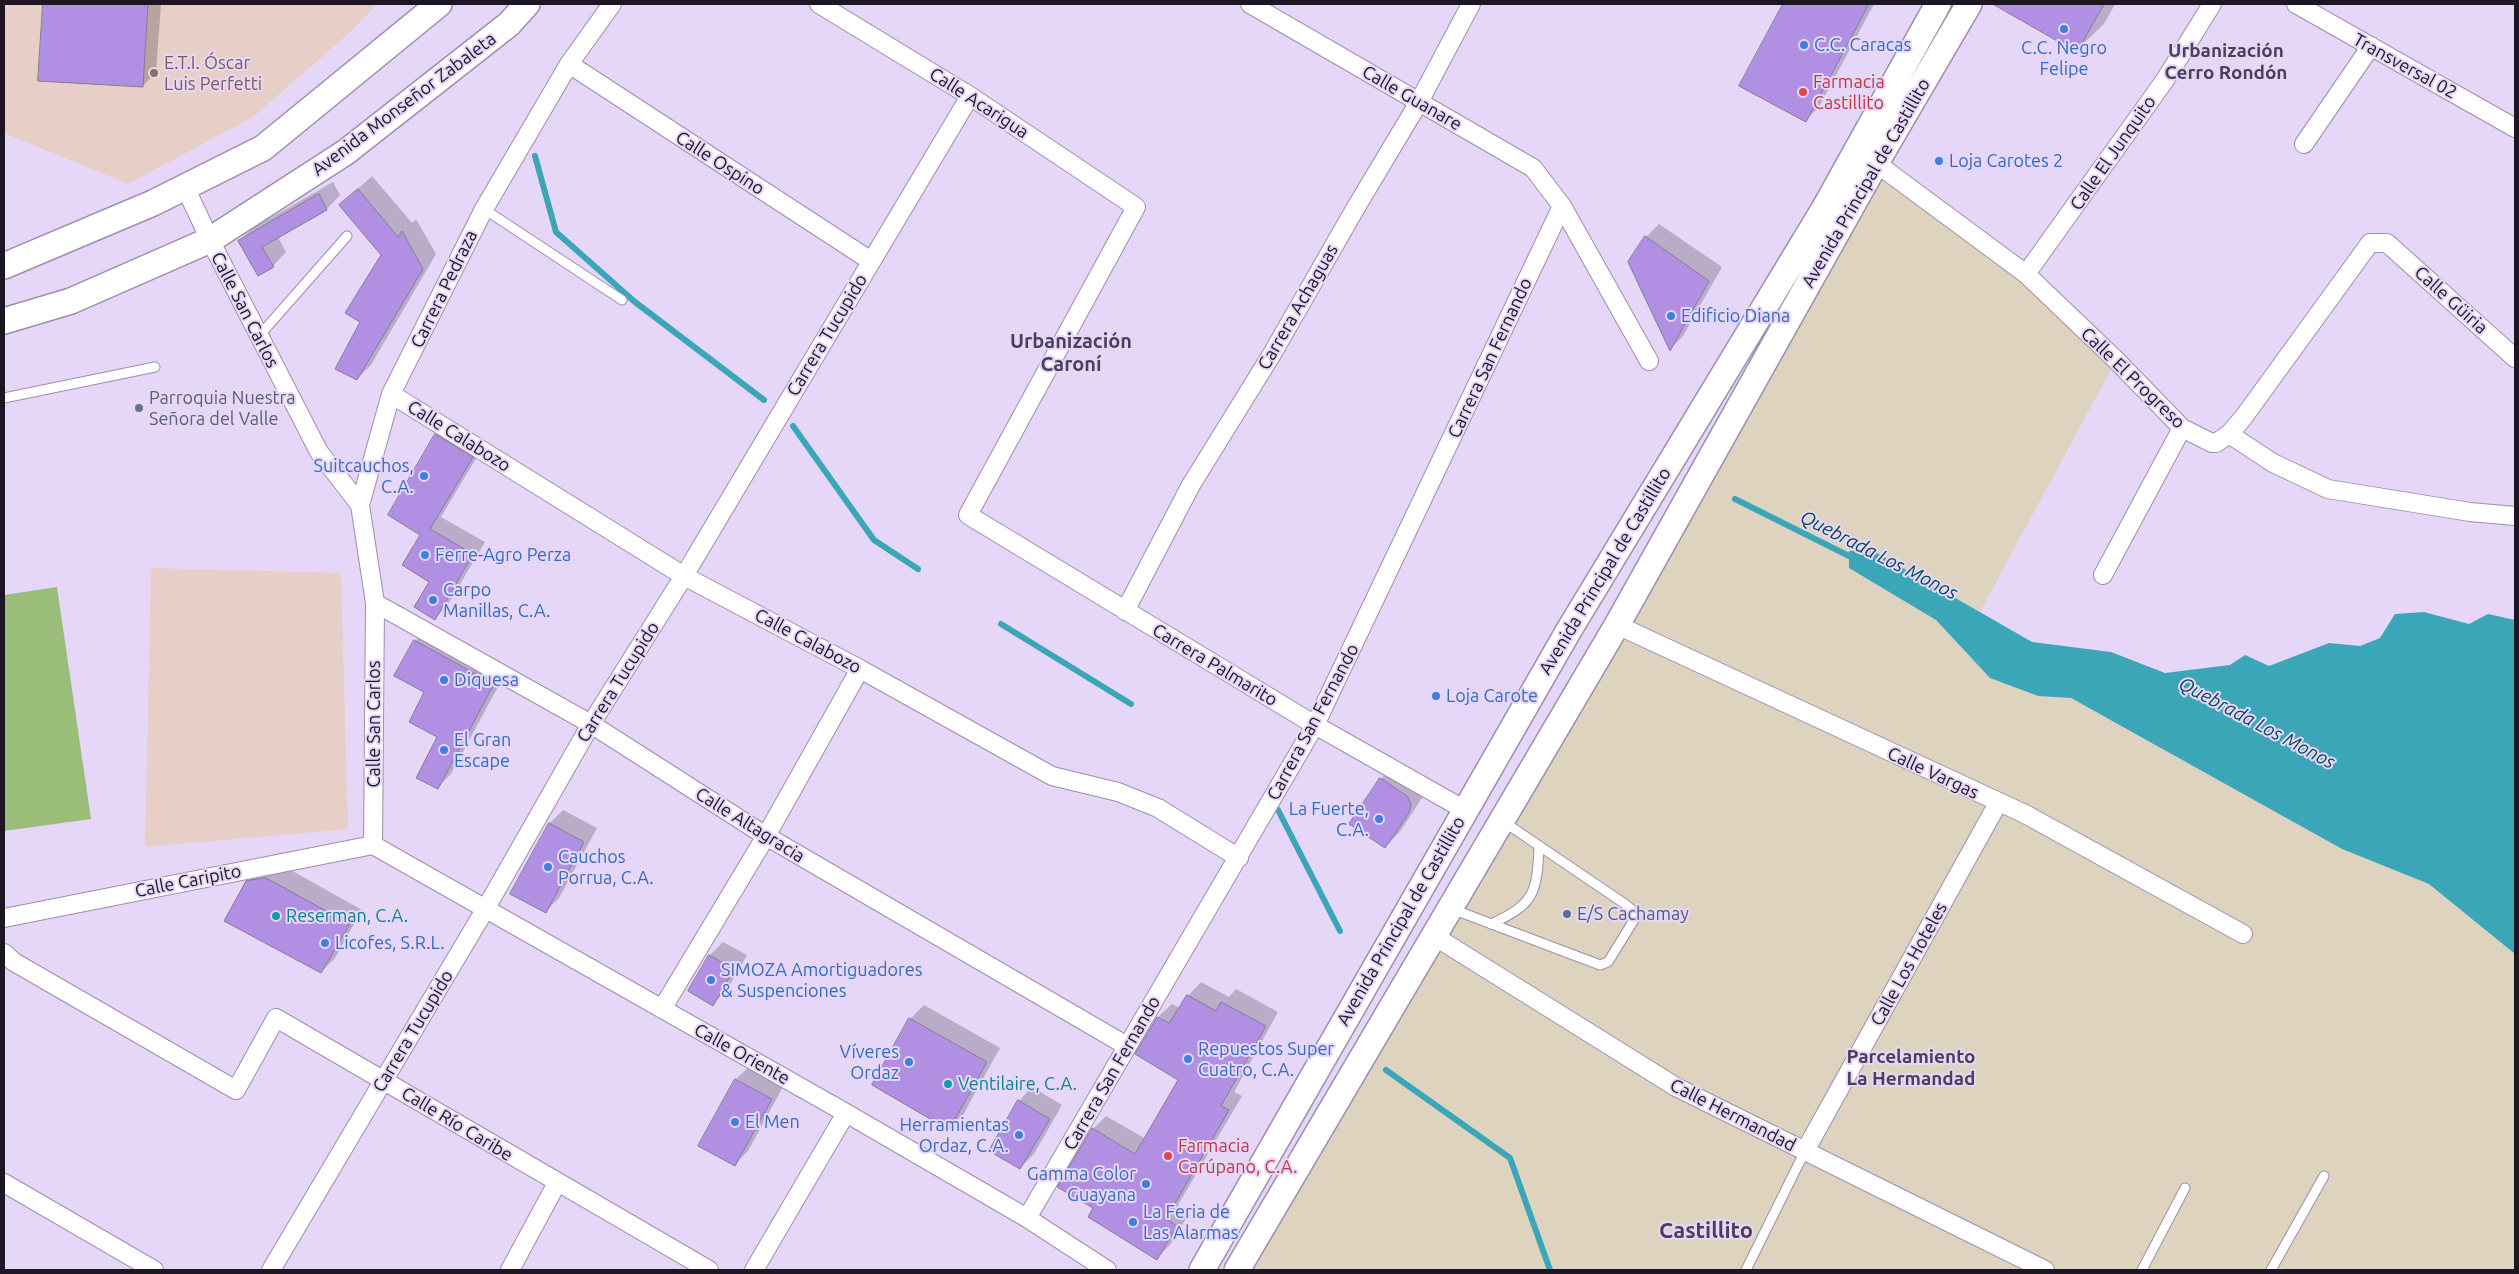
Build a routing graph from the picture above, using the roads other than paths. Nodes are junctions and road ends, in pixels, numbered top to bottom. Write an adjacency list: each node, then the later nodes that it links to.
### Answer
1 (438, 4): 18 (main road)
2 (527, 4): 22 (main road, Avenida Monseñor Zabaleta)
3 (612, 4): 12 (street, Carrera Pedraza)
4 (819, 4): 13 (street, Calle Acarigua)
5 (1250, 4): 14 (street, Calle Guanare)
6 (1472, 4): 14 (street, Carrera Achaguas)
7 (1938, 4): 48 (main road, Avenida Principal de Castillito)
8 (1969, 4): 17 (main road, Avenida Principal de Castillito)
9 (2212, 4): 25 (street, Calle El Junquito)
10 (2296, 4): 11 (street, Transversal 02)
11 (2371, 46): 15 (street, Transversal 02); 16 (street)
12 (569, 64): 20 (street, Carrera Pedraza); 23 (street, Calle Ospino)
13 (970, 96): 23 (street, Carrera Tucupido); 37 (street, Calle Acarigua)
14 (1419, 102): 19 (street, Calle Guanare); 42 (street, Carrera Achaguas)
15 (2515, 128)
16 (2304, 144)
17 (1876, 163): 25 (street, Calle El Progreso); 43 (main road, Avenida Principal de Castillito)
18 (185, 186): 22 (street, Calle San Carlos); 24 (main road)
19 (1562, 206): 30 (street, Calle Guanare); 46 (street, Carrera San Fernando)
20 (484, 209): 26 (lane); 32 (street, Carrera Pedraza)
21 (347, 236): 28 (lane)
22 (210, 240): 27 (main road, Avenida Monseñor Zabaleta); 28 (street, Calle San Carlos)
23 (871, 261): 40 (street, Carrera Tucupido)
24 (4, 266)
25 (2026, 274): 34 (street, Calle El Progreso)
26 (622, 300)
27 (4, 320)
28 (259, 336): 36 (street, Calle San Carlos)
29 (2515, 358): 35 (street, Calle Güiria)
30 (1649, 361)
31 (155, 367): 33 (lane)
32 (391, 394): 36 (street, Carrera Pedraza); 40 (street, Calle Calabozo)
33 (4, 398)
34 (2182, 428): 35 (street, Calle El Progreso); 39 (street)
35 (2229, 434): 38 (street)
36 (360, 505): 41 (street, Carrera Pedraza)
37 (968, 515): 42 (street, Carrera Palmarito)
38 (2515, 516)
39 (2103, 575)
40 (684, 576): 44 (street, Calle Calabozo); 45 (street, Carrera Tucupido)
41 (375, 602): 45 (street, Calle Altagracia); 51 (street, Calle San Carlos)
42 (1125, 611): 46 (street, Carrera Palmarito)
43 (1617, 625): 47 (street, Calle Vargas); 49 (main road, Avenida Principal de Castillito)
44 (860, 669): 50 (street); 53 (street, Calle Calabozo)
45 (591, 724): 50 (street, Calle Altagracia); 54 (street, Carrera Tucupido)
46 (1315, 725): 48 (street, Carrera Palmarito); 53 (street, Carrera San Fernando)
47 (1998, 803): 58 (street, Calle Vargas); 65 (street, Calle Los Hoteles)
48 (1465, 810): 77 (main road, Avenida Principal de Castillito)
49 (1502, 821): 52 (lane); 55 (main road, Avenida Principal de Castillito)
50 (766, 836): 61 (street); 62 (street, Calle Altagracia)
51 (373, 845): 54 (street, Calle Oriente); 56 (street, Calle Caripito)
52 (1539, 846): 57 (lane); 57 (lane)
53 (1239, 858): 62 (street, Carrera San Fernando)
54 (486, 908): 61 (street, Calle Oriente); 63 (street, Carrera Tucupido)
55 (1451, 909): 57 (lane); 59 (main road, Avenida Principal de Castillito)
56 (4, 918)
57 (1490, 924)
58 (2243, 934)
59 (1434, 936): 65 (street, Calle Hermandad); 78 (main road, Avenida Principal de Castillito)
60 (4, 953): 63 (street, Calle Río Caribe)
61 (662, 1009): 64 (street, Calle Oriente)
62 (1127, 1046): 70 (street, Carrera San Fernando)
63 (385, 1080): 68 (street, Calle Río Caribe); 72 (street, Carrera Tucupido)
64 (846, 1112): 70 (street, Calle Oriente); 75 (street)
65 (1806, 1151): 79 (lane); 80 (street, Calle Hermandad)
66 (2324, 1176): 82 (lane)
67 (4, 1183): 71 (street)
68 (557, 1183): 73 (street); 74 (street, Calle Río Caribe)
69 (2185, 1188): 81 (lane)
70 (1027, 1218): 76 (street, Calle Oriente)
71 (154, 1270)
72 (270, 1270)
73 (510, 1270)
74 (709, 1270)
75 (754, 1270)
76 (1107, 1270)
77 (1202, 1270)
78 (1237, 1270)
79 (1746, 1270)
80 (2045, 1270)
81 (2142, 1270)
82 (2271, 1270)

